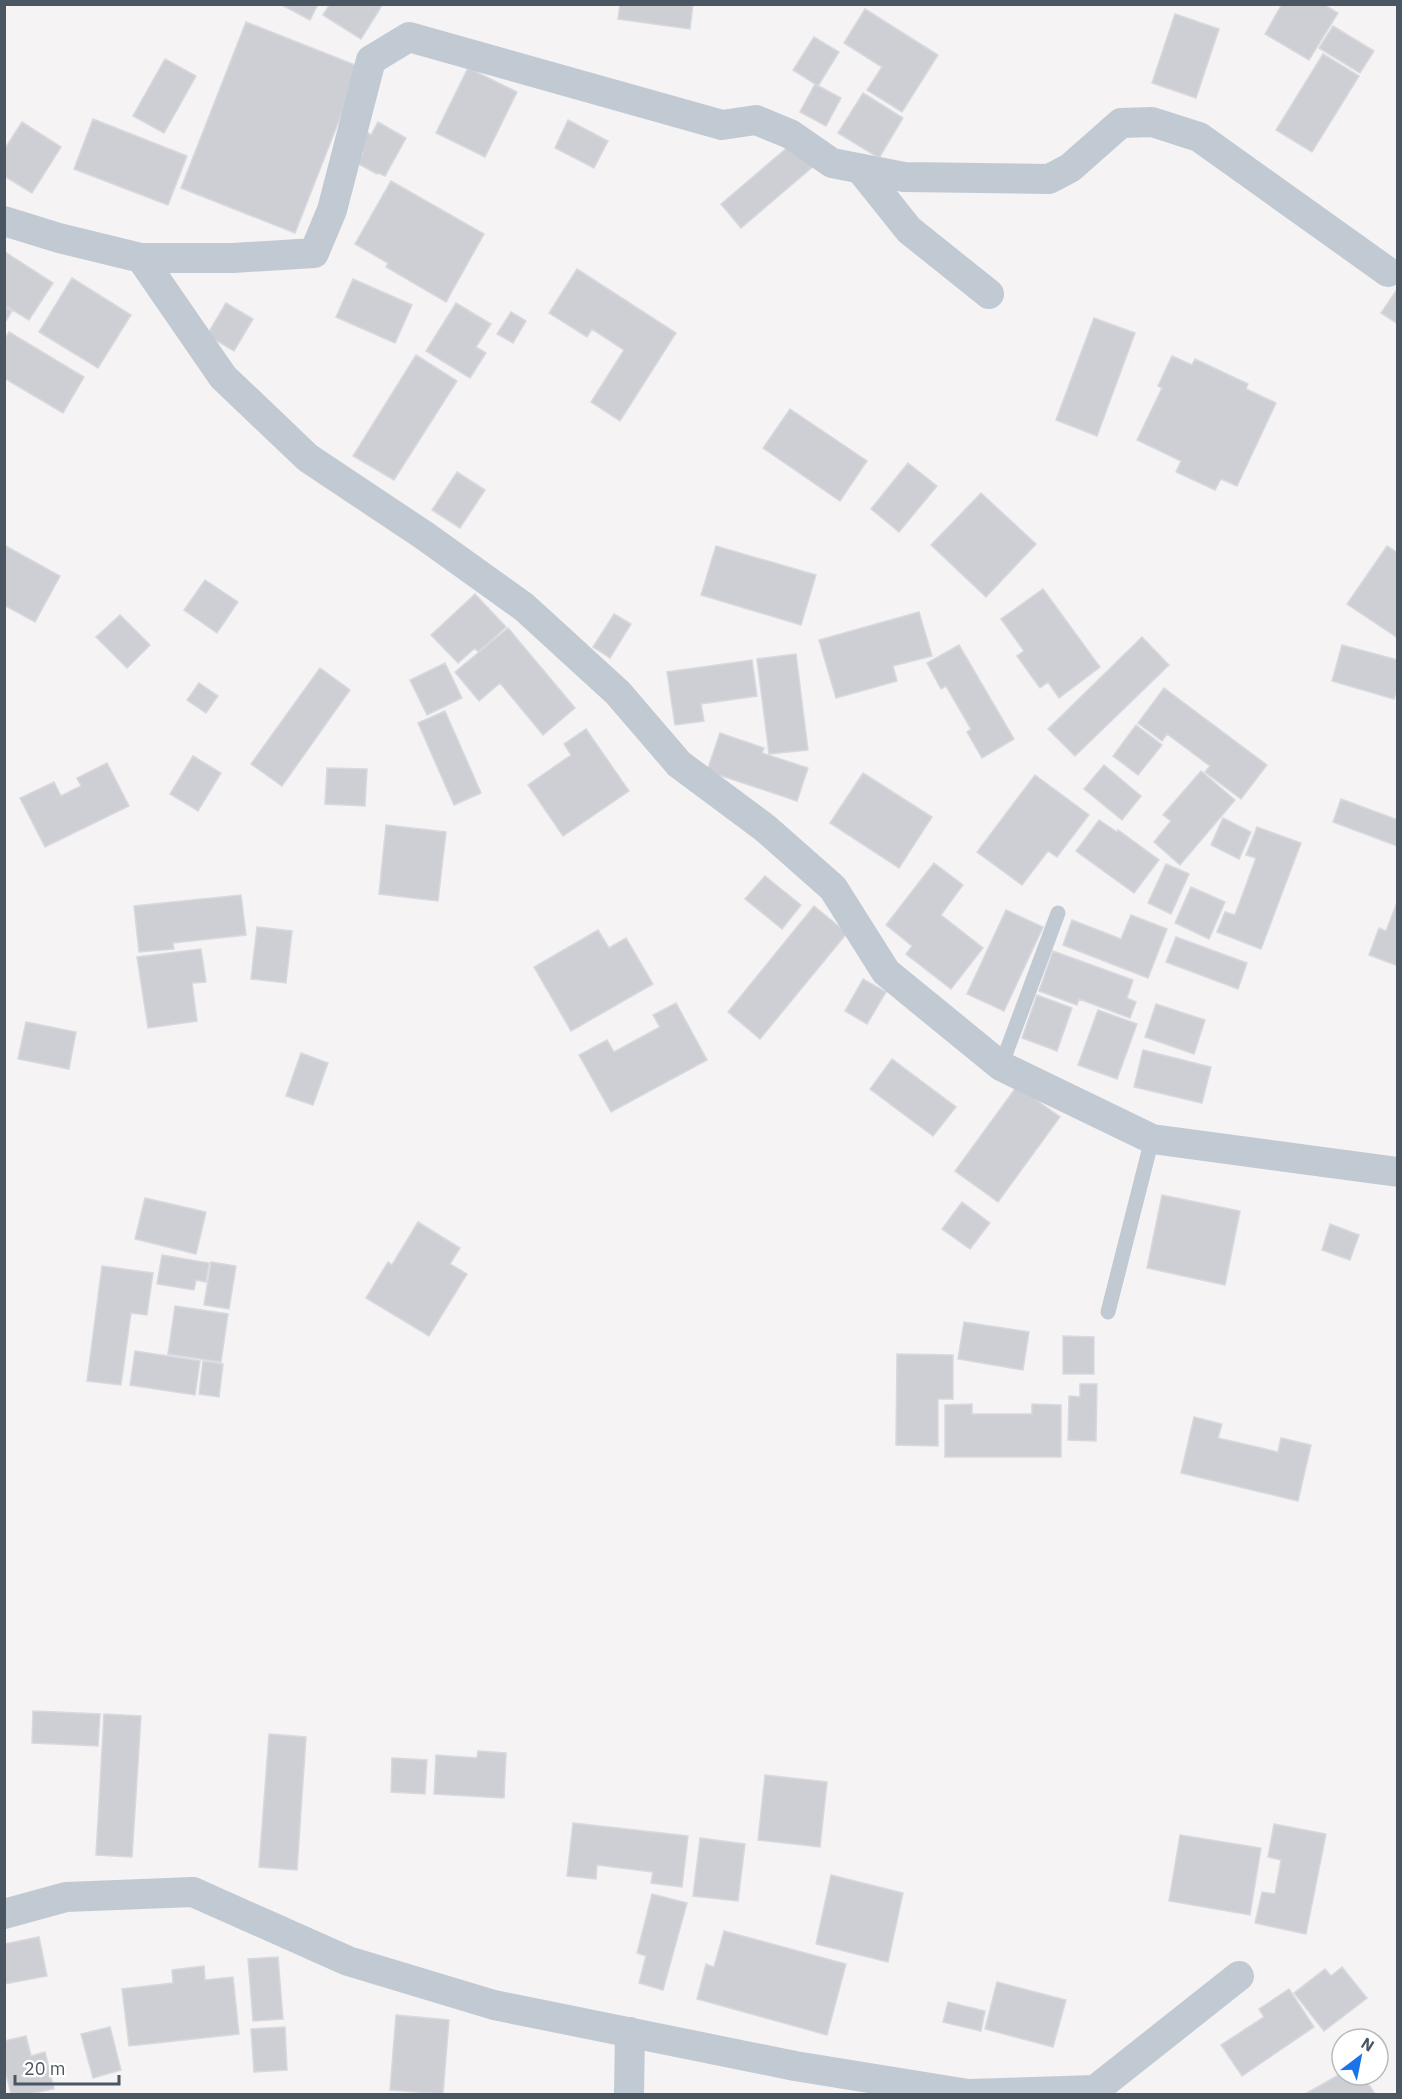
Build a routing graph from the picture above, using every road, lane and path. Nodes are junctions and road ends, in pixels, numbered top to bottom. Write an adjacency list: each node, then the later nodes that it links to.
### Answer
1 (861, 170): 3 (street); 4 (street); 5 (street)
2 (4, 221): 3 (street)
3 (141, 258): 7 (street)
4 (1388, 272)
5 (989, 294)
6 (1058, 913): 7 (lane)
7 (1001, 1066): 8 (street)
8 (1152, 1139): 9 (street); 10 (lane)
9 (1398, 1172)
10 (1108, 1312)
11 (4, 1914): 13 (street)
12 (1239, 1976): 15 (street)
13 (630, 2032): 14 (street); 15 (street)
14 (629, 2094)
15 (968, 2094)

